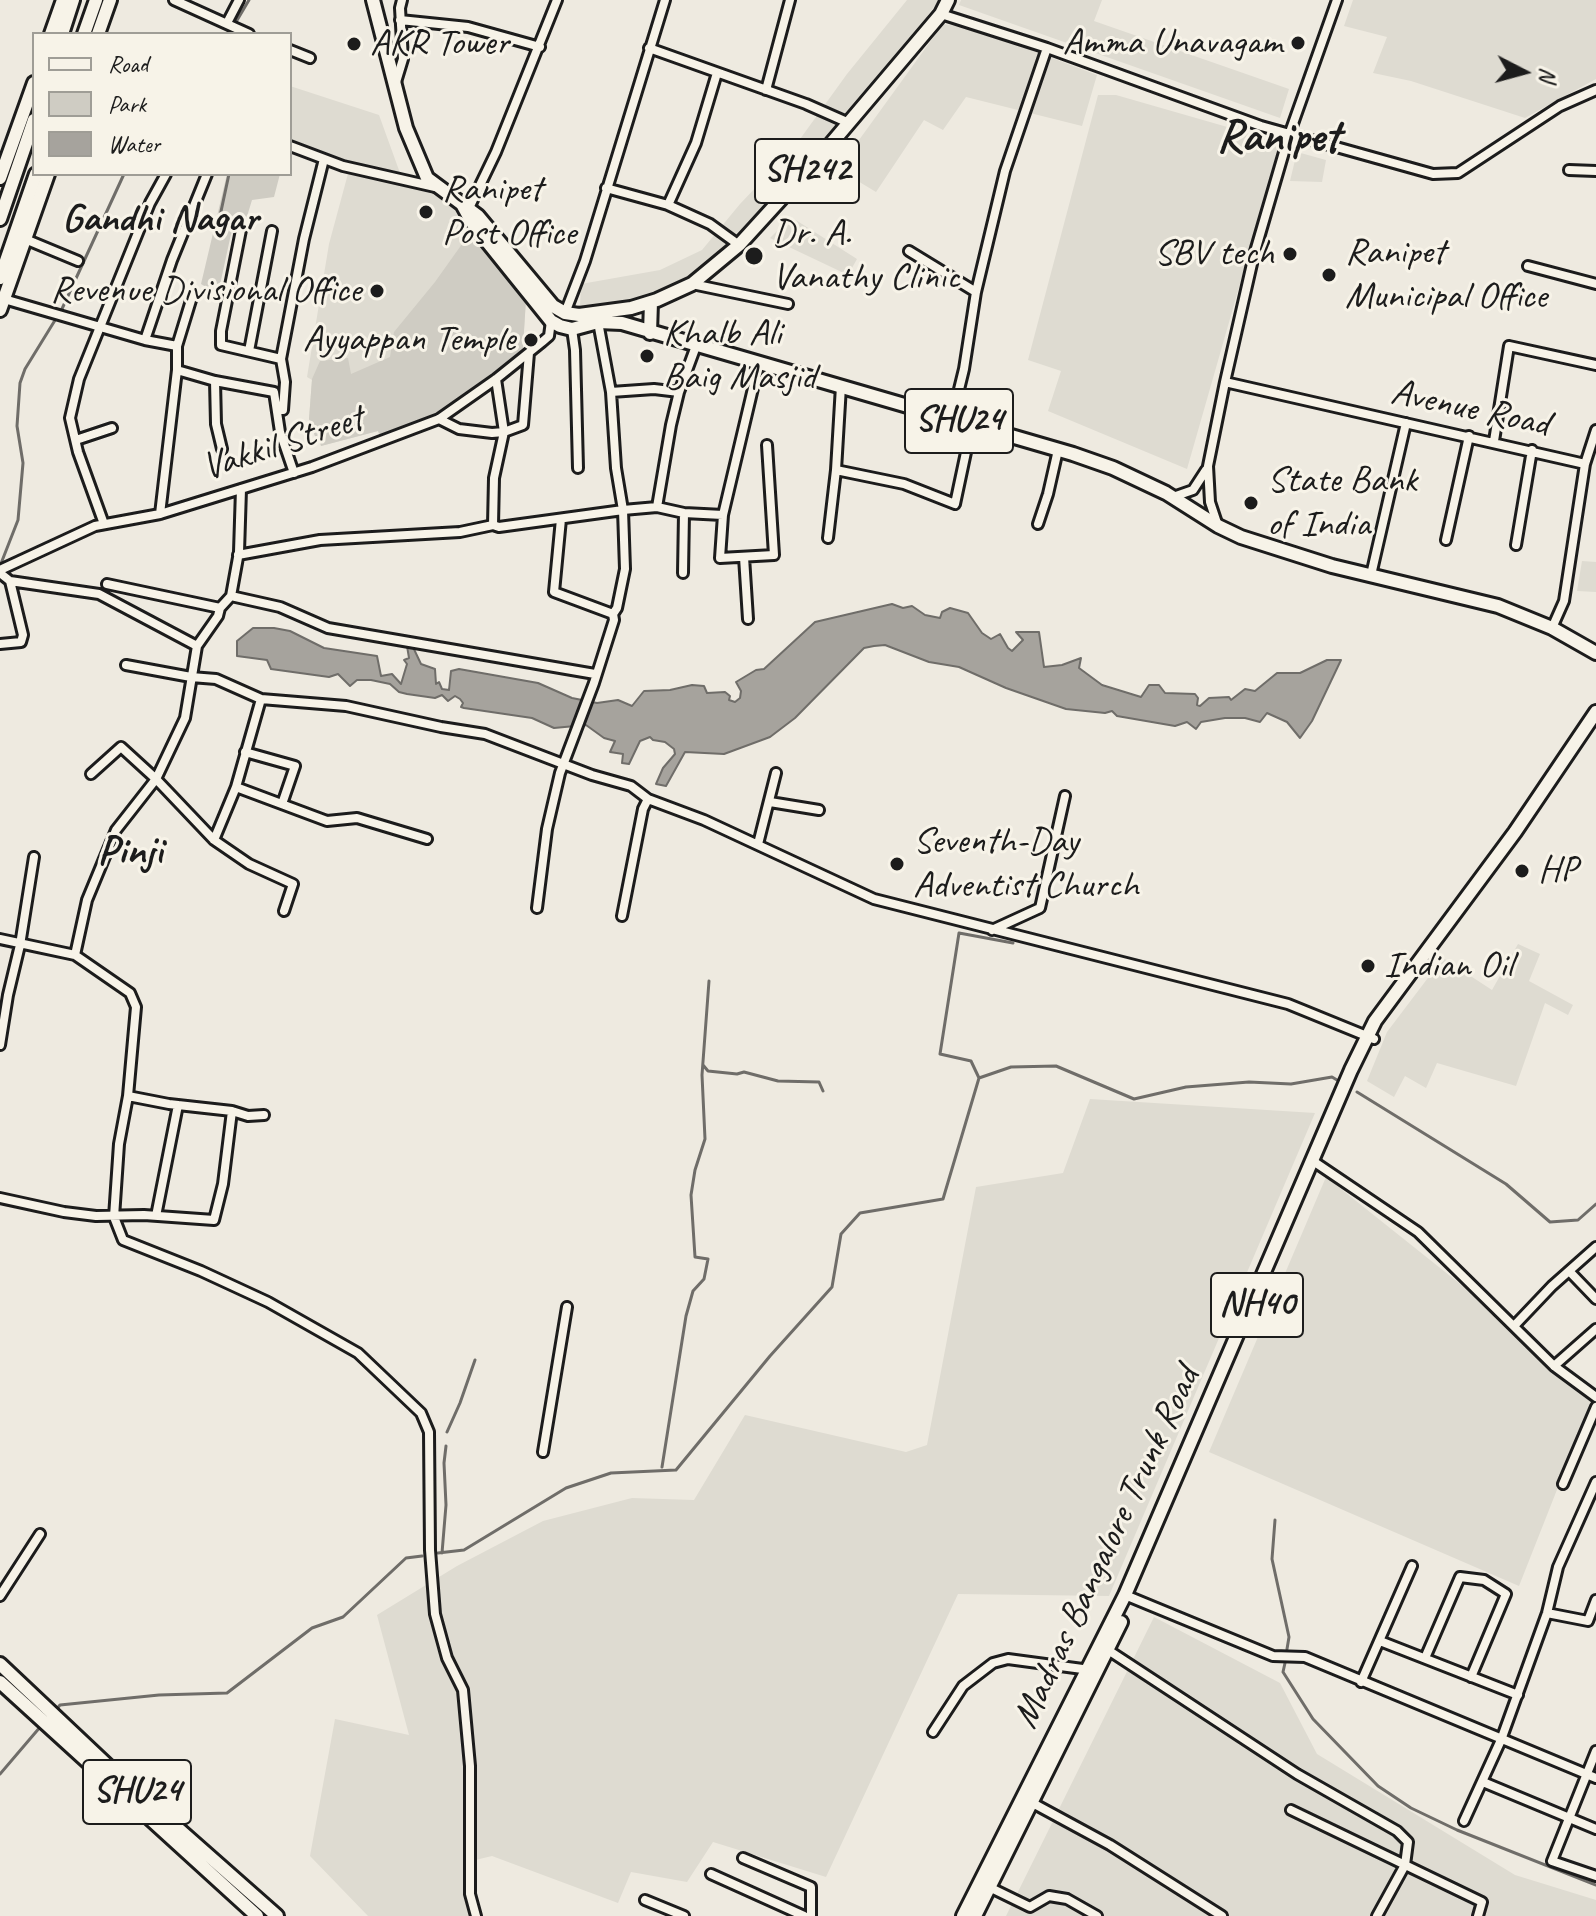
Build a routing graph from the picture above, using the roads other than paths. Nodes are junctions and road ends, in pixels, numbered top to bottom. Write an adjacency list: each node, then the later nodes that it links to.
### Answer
1 (63, 0): 18 (main road)
2 (73, 0): 19 (main road)
3 (96, 0): 20 (main road)
4 (110, 0): 21 (main road)
5 (174, 0): 17 (street)
6 (239, 0): 17 (street)
7 (366, 0): 46 (main road)
8 (373, 0): 29 (main road)
9 (402, 0): 16 (street)
10 (557, 0): 23 (street)
11 (665, 0): 24 (street)
12 (790, 0): 31 (street)
13 (948, 0): 15 (main road, SH242)
14 (1337, 0): 35 (street)
15 (941, 14): 25 (street); 33 (main road, SH242)
16 (400, 20): 23 (street); 29 (street)
17 (227, 23): 22 (street)
18 (52, 32)
19 (63, 32)
20 (85, 32)
21 (99, 32)
22 (243, 32)
23 (540, 47): 50 (street)
24 (649, 48): 28 (street); 47 (street)
25 (1047, 48): 35 (street); 63 (street)
26 (292, 51): 27 (street)
27 (310, 58)
28 (717, 73): 31 (street); 49 (street)
29 (394, 88): 46 (main road)
30 (32, 89): 45 (main road)
31 (766, 90): 33 (street)
32 (1596, 90): 35 (street)
33 (849, 123): 56 (main road, SH242)
34 (32, 126): 38 (main road)
35 (1289, 135): 85 (street)
36 (292, 147): 37 (street)
37 (324, 159): 48 (street); 79 (street)
38 (19, 165): 45 (main road); 51 (main road)
39 (1569, 170): 40 (street)
40 (1596, 171)
41 (35, 176): 60 (main road)
42 (47, 176): 55 (main road)
43 (165, 176): 71 (street)
44 (206, 176): 74 (street)
45 (0, 177)
46 (427, 178): 48 (main road)
47 (606, 188): 49 (street); 68 (street)
48 (444, 190): 50 (main road)
49 (668, 205): 56 (street)
50 (466, 206): 52 (main road)
51 (0, 219)
52 (477, 221): 68 (main road); 69 (main road)
53 (241, 230): 77 (street)
54 (272, 231): 77 (street)
55 (25, 239): 58 (street); 66 (main road)
56 (739, 245): 61 (main road, SH242)
57 (909, 251): 63 (street)
58 (78, 261)
59 (1528, 266): 62 (street)
60 (0, 278)
61 (692, 284): 65 (main road, SH242); 67 (street)
62 (1596, 284)
63 (976, 292): 90 (street)
64 (192, 297): 75 (street)
65 (651, 302): 68 (main road); 73 (main road)
66 (2, 304): 71 (street)
67 (788, 304)
68 (565, 313)
69 (551, 321): 72 (main road); 78 (street, Vakkil Street)
70 (598, 322): 72 (main road, SHU24); 73 (main road, SHU24); 87 (street)
71 (102, 326): 74 (street); 98 (street)
72 (572, 329): 106 (street)
73 (650, 333): 76 (main road, SHU24)
74 (145, 340): 75 (street)
75 (177, 346): 82 (street)
76 (696, 346): 80 (main road, SHU24); 88 (street)
77 (249, 351): 79 (street)
78 (529, 353): 83 (street, Vakkil Street); 96 (street)
79 (281, 359): 89 (street)
80 (759, 363): 86 (main road, SHU24); 115 (street)
81 (1596, 365): 99 (street)
82 (177, 370): 84 (street); 114 (street)
83 (496, 379): 91 (street, Vakkil Street); 96 (street)
84 (215, 381): 101 (street); 108 (street)
85 (1225, 382): 92 (street, Avenue Road); 105 (street)
86 (841, 386): 90 (main road, SHU24); 107 (street)
87 (611, 392): 88 (street); 112 (street)
88 (679, 392): 111 (street)
89 (283, 410)
90 (952, 418): 93 (main road, SHU24)
91 (439, 419): 96 (street); 108 (street, Vakkil Street)
92 (1406, 423): 97 (street, Avenue Road); 128 (street)
93 (972, 424): 102 (main road, SHU24); 107 (street)
94 (112, 428): 98 (street)
95 (1596, 430): 104 (street)
96 (504, 432): 119 (street)
97 (1469, 436): 99 (street, Avenue Road); 122 (street)
98 (76, 440): 117 (street)
99 (1494, 441): 103 (street, Avenue Road)
100 (767, 445): 125 (street)
101 (222, 449)
102 (1058, 450): 110 (main road, SHU24); 118 (street)
103 (1532, 450): 104 (street, Avenue Road); 123 (street)
104 (1585, 464): 135 (street, Avenue Road)
105 (1208, 466): 110 (street); 120 (street)
106 (578, 468)
107 (836, 470): 121 (street)
108 (294, 473): 109 (street, Vakkil Street)
109 (241, 489): 114 (street, Vakkil Street); 124 (street)
110 (1173, 497): 120 (main road, SHU24)
111 (657, 507): 112 (street); 113 (street)
112 (623, 510): 116 (street); 133 (street)
113 (684, 513): 115 (street); 127 (street)
114 (160, 514): 117 (street, Vakkil Street)
115 (723, 515): 125 (street)
116 (561, 519): 119 (street); 133 (street)
117 (104, 524): 126 (street, Vakkil Street)
118 (1038, 524)
119 (493, 525): 124 (street)
120 (1218, 526): 128 (main road, SHU24)
121 (828, 538)
122 (1446, 540)
123 (1516, 545)
124 (238, 555): 131 (street)
125 (744, 557): 134 (street)
126 (0, 571): 129 (street)
127 (683, 573)
128 (1371, 575): 135 (main road, SHU24)
129 (10, 581): 136 (street); 137 (street)
130 (107, 584): 132 (street)
131 (231, 596): 132 (street); 140 (street)
132 (220, 608): 137 (street)
133 (613, 614): 140 (street)
134 (748, 619)
135 (1552, 628): 138 (main road, SHU24)
136 (0, 644)
137 (197, 646): 141 (street)
138 (1596, 653)
139 (126, 665): 141 (street)
140 (595, 674): 146 (street)
141 (192, 677): 142 (street); 149 (street)
142 (261, 699): 145 (street); 146 (street)
143 (1596, 712): 167 (main road, Madras Bangalore Trunk Road / NH40)
144 (1596, 726): 167 (main road, NH40)
145 (245, 752): 150 (street); 154 (street)
146 (565, 764): 152 (street); 160 (street)
147 (776, 773): 153 (street)
148 (91, 774): 149 (street)
149 (156, 779): 157 (street); 166 (street)
150 (236, 787): 154 (street); 157 (street)
151 (1065, 796): 163 (street)
152 (648, 799): 158 (street); 162 (street)
153 (770, 802): 155 (street); 158 (street)
154 (282, 804): 156 (street)
155 (819, 810)
156 (427, 839)
157 (214, 840): 161 (street)
158 (758, 844): 163 (street)
159 (34, 857): 165 (street)
160 (537, 908)
161 (284, 911)
162 (622, 916)
163 (991, 930): 167 (street)
164 (0, 939): 165 (street)
165 (20, 945): 166 (street); 168 (street)
166 (75, 955): 169 (street)
167 (1371, 1037): 173 (main road, Madras Bangalore Trunk Road / NH40)
168 (0, 1039)
169 (128, 1096): 170 (street); 176 (street)
170 (178, 1105): 171 (street); 175 (street)
171 (232, 1111): 172 (street); 175 (street)
172 (264, 1115)
173 (1316, 1163): 181 (street); 192 (main road, Madras Bangalore Trunk Road / NH40)
174 (0, 1198): 176 (street)
175 (156, 1216): 176 (street)
176 (114, 1217): 225 (street)
177 (1596, 1247): 178 (street)
178 (1570, 1272): 179 (street); 181 (street)
179 (1596, 1299)
180 (567, 1307): 186 (street)
181 (1514, 1326): 183 (street)
182 (1596, 1329): 183 (street)
183 (1554, 1366): 184 (street)
184 (1596, 1397)
185 (1596, 1407): 188 (street)
186 (543, 1452)
187 (1596, 1482): 194 (street)
188 (1563, 1484)
189 (40, 1534): 191 (street)
190 (1412, 1566): 197 (street)
191 (0, 1596)
192 (1128, 1596): 198 (main road, NH40); 201 (main road, Madras Bangalore Trunk Road / NH40); 204 (street)
193 (1596, 1600): 195 (street)
194 (1547, 1613): 195 (street); 205 (street)
195 (1588, 1621): 196 (street)
196 (1596, 1628)
197 (1380, 1641): 199 (street); 204 (street)
198 (1108, 1650): 201 (main road, NH40); 218 (street)
199 (1425, 1658): 202 (street); 202 (street)
200 (0, 1664): 224 (main road, SHU24)
201 (1093, 1672): 206 (street); 212 (main road, Madras Bangalore Trunk Road / NH40)
202 (1471, 1677): 205 (street)
203 (0, 1682): 223 (main road, SHU24)
204 (1361, 1682): 207 (street)
205 (1518, 1695): 207 (street)
206 (933, 1732)
207 (1501, 1740): 209 (street); 211 (street)
208 (1596, 1751): 209 (street)
209 (1586, 1774): 210 (street); 214 (street)
210 (1596, 1778)
211 (1483, 1782): 214 (street); 215 (street)
212 (1028, 1800): 221 (main road, NH40); 229 (main road, Madras Bangalore Trunk Road / NH40); 232 (street)
213 (1291, 1810): 218 (street)
214 (1570, 1818): 216 (street); 220 (street)
215 (1464, 1821)
216 (1596, 1829)
217 (743, 1858): 228 (street)
218 (1405, 1865): 233 (street); 234 (street)
219 (711, 1874): 227 (street)
220 (1596, 1876)
221 (989, 1887): 230 (main road, NH40); 231 (street)
222 (645, 1900): 226 (street)
223 (257, 1916)
224 (277, 1916)
225 (476, 1916)
226 (684, 1916)
227 (804, 1916)
228 (811, 1916)
229 (963, 1916)
230 (975, 1916)
231 (1097, 1916)
232 (1222, 1916)
233 (1377, 1916)
234 (1478, 1916)

